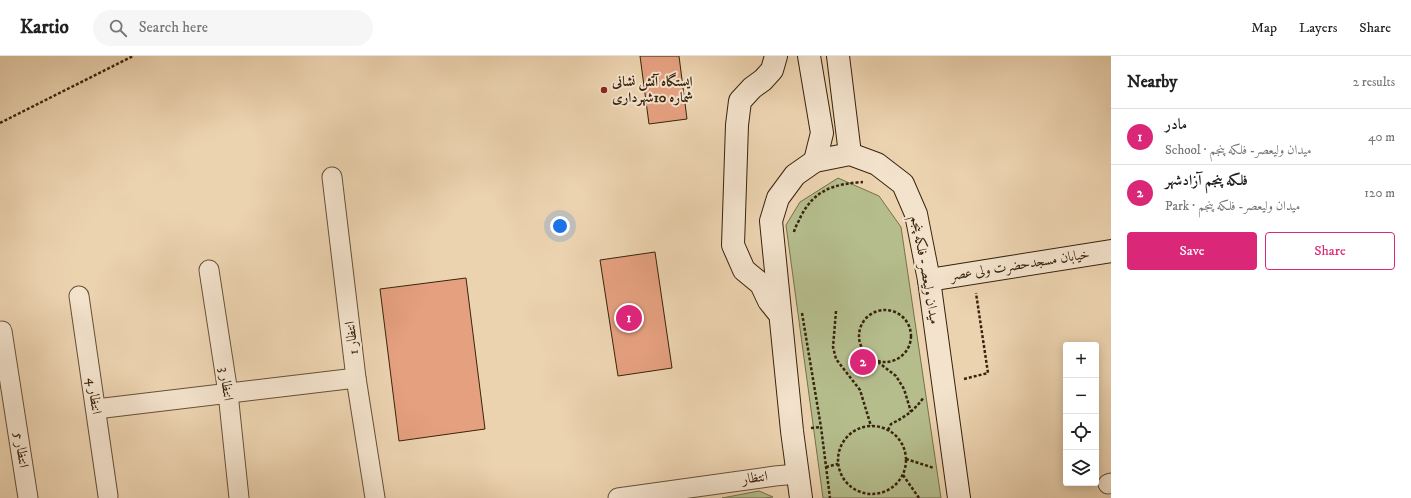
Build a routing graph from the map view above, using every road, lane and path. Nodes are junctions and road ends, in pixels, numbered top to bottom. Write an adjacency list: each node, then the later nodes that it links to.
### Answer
1 (133, 56): 5 (path)
2 (776, 56): 17 (main road)
3 (809, 56): 7 (main road)
4 (838, 56): 6 (main road)
5 (0, 123)
6 (850, 154): 7 (main road); 13 (main road, میدان ولیعصر- فلکه پنجم)
7 (815, 162): 17 (main road)
8 (332, 177): 20 (street, انتظار 1)
9 (869, 185): 10 (path)
10 (794, 238)
11 (1111, 250): 13 (main road, خیابان مسجدحضرت ولی عصر)
12 (209, 270): 21 (street, انتظار 3)
13 (929, 280): 29 (main road, میدان ولیعصر- فلکه پنجم)
14 (79, 296): 22 (street, انتظار 4)
15 (802, 308): 27 (path)
16 (836, 311): 24 (path)
17 (780, 316): 28 (main road)
18 (2, 331): 33 (street, انتظار 5)
19 (877, 362): 19 (path); 23 (path)
20 (356, 378): 21 (street); 35 (street, انتظار 1)
21 (228, 393): 22 (street); 34 (street, انتظار 3)
22 (96, 409): 32 (street, انتظار 4)
23 (911, 412)
24 (871, 426): 25 (path); 26 (path)
25 (906, 459): 29 (path); 30 (path)
26 (838, 464): 27 (path); 31 (path)
27 (826, 467): 38 (path)
28 (797, 474): 36 (street, انتظار); 37 (main road)
29 (956, 474): 41 (main road, میدان ولیعصر- فلکه پنجم)
30 (903, 475): 31 (path); 40 (path)
31 (878, 494): 39 (path)
32 (108, 496)
33 (28, 498)
34 (239, 498)
35 (375, 498)
36 (618, 498)
37 (801, 498)
38 (830, 498)
39 (878, 498)
40 (919, 498)
41 (959, 498)

